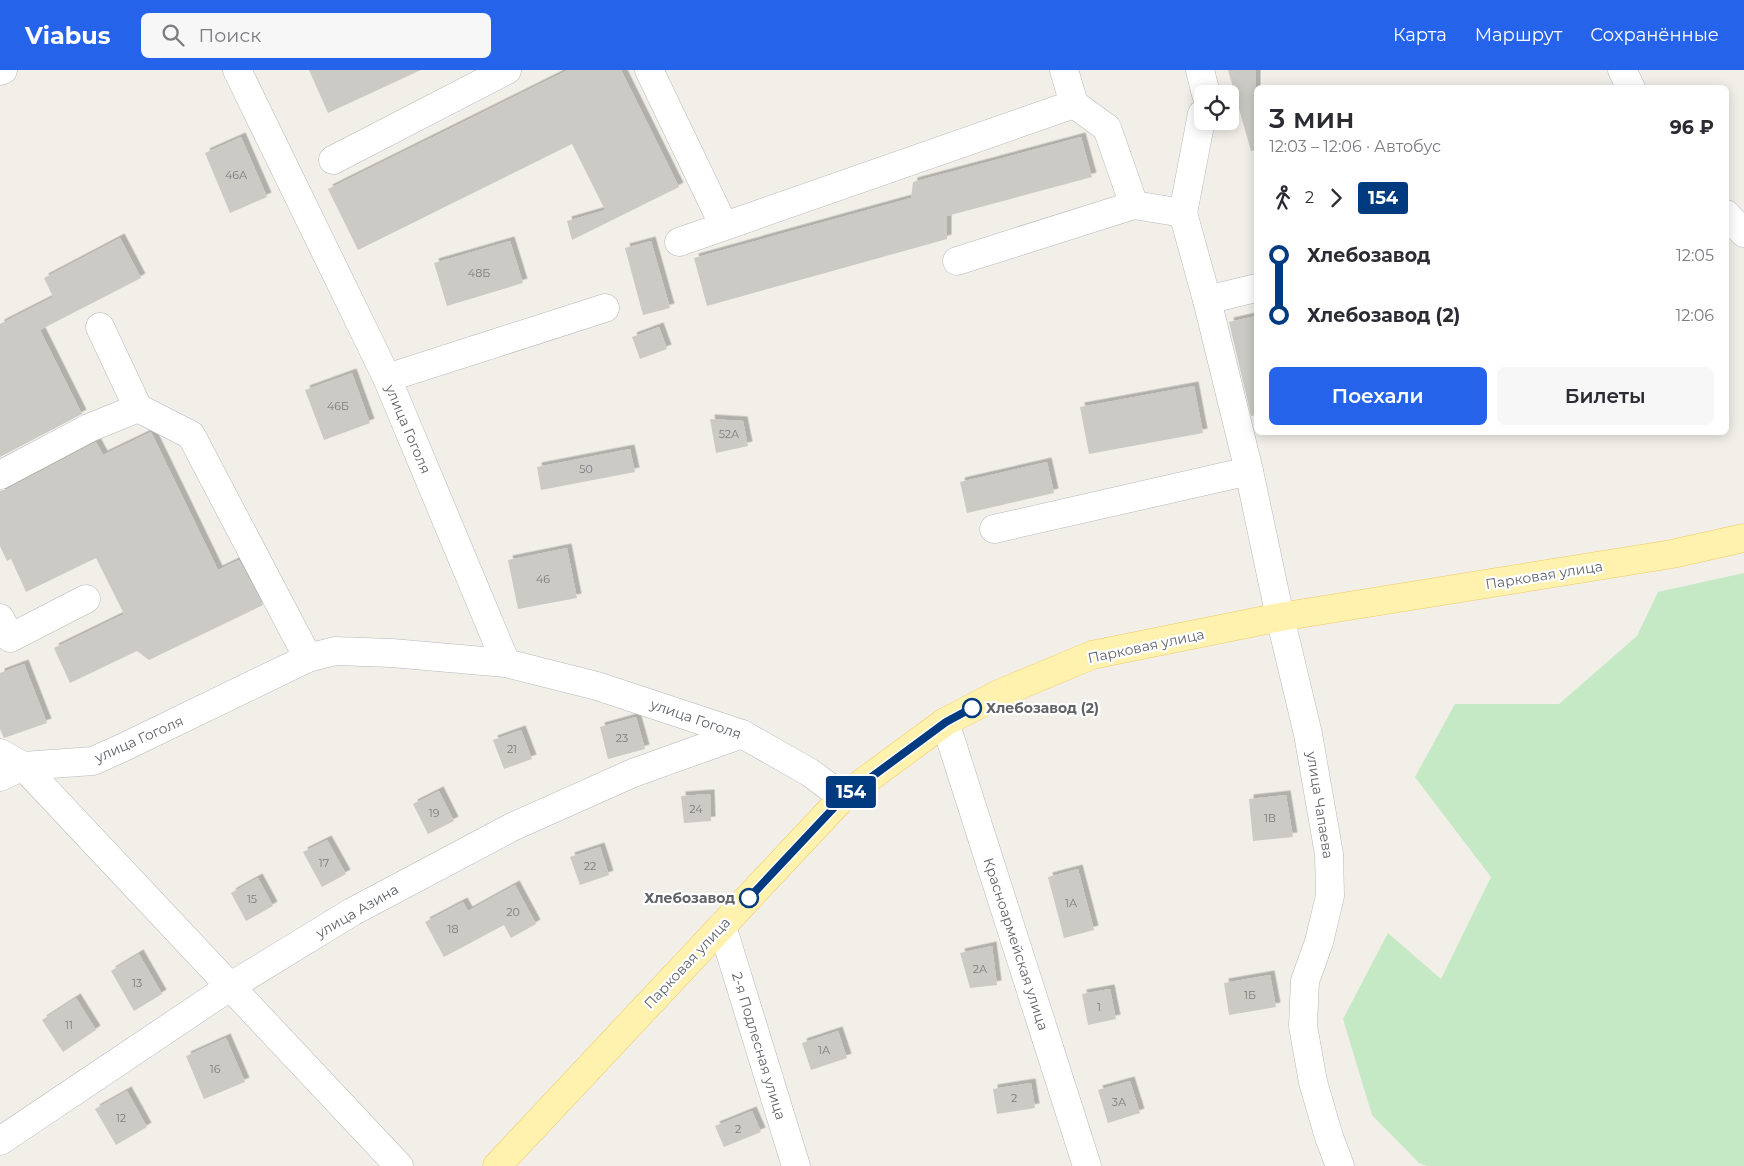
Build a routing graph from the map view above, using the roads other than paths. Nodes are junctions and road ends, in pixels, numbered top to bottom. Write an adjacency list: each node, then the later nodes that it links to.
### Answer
1 (237, 70): 23 (street)
2 (507, 70): 11 (street)
3 (649, 70): 15 (street)
4 (1064, 70): 9 (street)
5 (1200, 70): 7 (street)
6 (1622, 70): 8 (street)
7 (1204, 85)
8 (1630, 85)
9 (1074, 104): 12 (street); 15 (street)
10 (1199, 130): 13 (street)
11 (333, 160)
12 (1134, 205): 13 (street); 18 (street)
13 (1183, 213): 20 (street, улица Чапаева)
14 (1729, 217): 16 (street)
15 (724, 226): 17 (street)
16 (1744, 233)
17 (679, 242)
18 (957, 261)
19 (1254, 288): 20 (street)
20 (1207, 300): 25 (street, улица Чапаева)
21 (605, 308): 23 (street, улица Гоголя)
22 (100, 327): 24 (street)
23 (387, 378): 33 (street, улица Гоголя)
24 (138, 408): 26 (street); 32 (street)
25 (1249, 471): 27 (street); 31 (street, улица Чапаева)
26 (0, 475)
27 (994, 529)
28 (1744, 538): 31 (main road, Парковая улица)
29 (86, 600): 30 (street)
30 (0, 618)
31 (1280, 618): 34 (main road, Парковая улица); 45 (street, улица Чапаева)
32 (308, 658): 33 (street, улица Гоголя); 36 (street, улица Гоголя)
33 (506, 663): 35 (street, улица Гоголя)
34 (946, 722): 37 (main road, Парковая улица); 44 (street, Красноармейская улица)
35 (742, 734): 37 (street, улица Гоголя); 39 (street, улица Азина)
36 (8, 765): 39 (street)
37 (843, 798): 38 (main road, Парковая улица)
38 (722, 926): 41 (main road, Парковая улица); 43 (street, 2-я Подлесная улица)
39 (231, 986): 40 (street, улица Азина); 42 (street)
40 (0, 1141)
41 (500, 1165)
42 (399, 1166)
43 (796, 1166)
44 (1087, 1166)
45 (1340, 1166)

